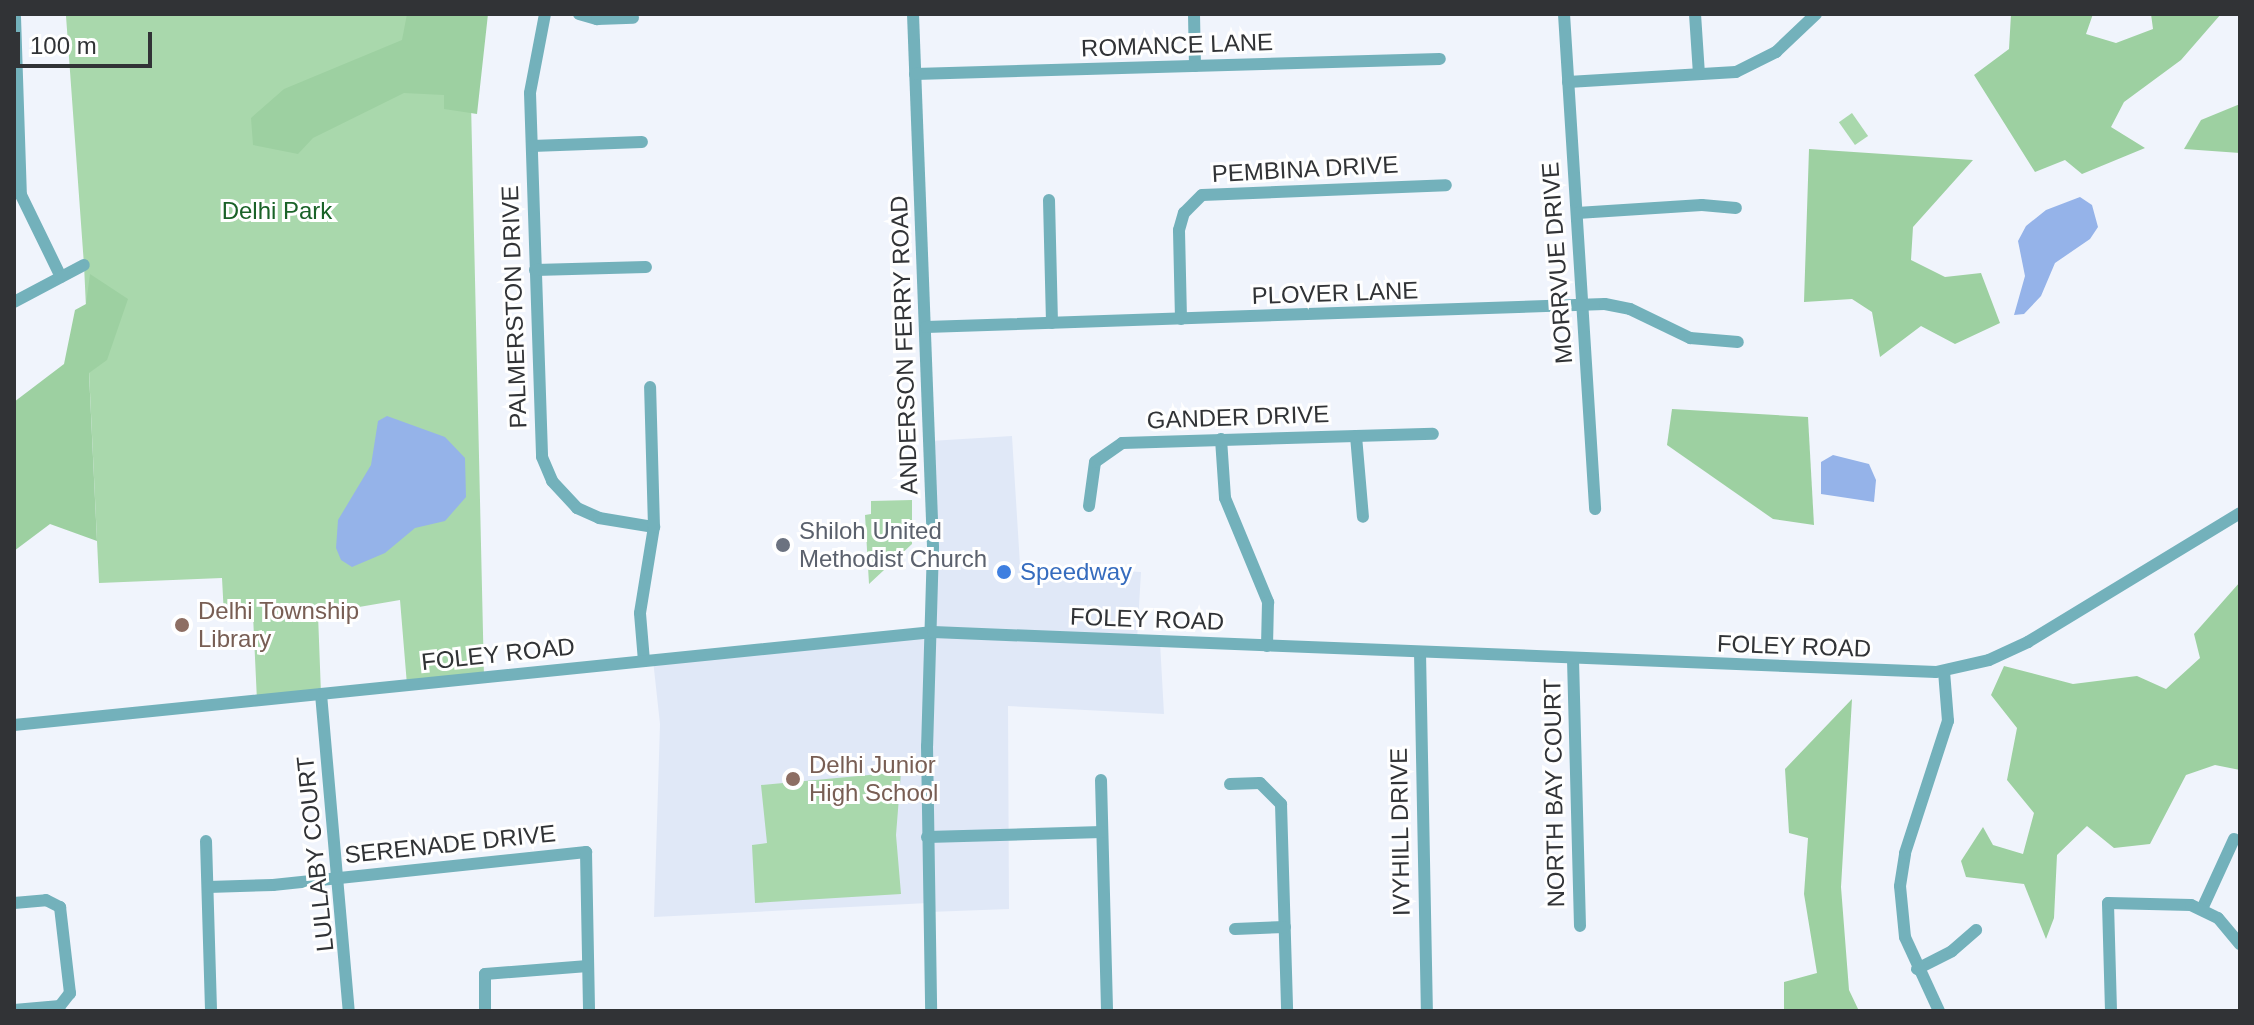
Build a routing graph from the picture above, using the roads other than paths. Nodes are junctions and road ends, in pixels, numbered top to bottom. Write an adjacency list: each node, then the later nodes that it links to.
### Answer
1 (545, 14): 16 (street, PALMERSTON DRIVE)
2 (579, 14): 9 (street)
3 (913, 14): 12 (street, ANDERSON FERRY ROAD)
4 (1194, 14): 11 (street)
5 (1564, 14): 14 (street, MORRVUE DRIVE)
6 (1695, 14): 13 (street)
7 (1816, 14): 13 (street)
8 (15, 17): 17 (street)
9 (633, 18)
10 (1440, 59): 11 (street, ROMANCE LANE)
11 (1195, 66): 12 (street, ROMANCE LANE)
12 (915, 74): 30 (street, ANDERSON FERRY ROAD)
13 (1699, 74): 14 (street)
14 (1568, 82): 21 (street, MORRVUE DRIVE)
15 (642, 142): 16 (street)
16 (532, 146): 24 (street, PALMERSTON DRIVE)
17 (17, 171): 25 (street)
18 (1446, 185): 28 (street, PEMBINA DRIVE)
19 (1049, 200): 29 (street)
20 (1736, 208): 21 (street)
21 (1577, 213): 27 (street, MORRVUE DRIVE)
22 (84, 265): 25 (street)
23 (646, 267): 24 (street)
24 (535, 270): 40 (street, PALMERSTON DRIVE)
25 (61, 277): 26 (street)
26 (14, 302)
27 (1582, 306): 28 (street, PLOVER LANE); 31 (street, PLOVER LANE); 37 (street, MORRVUE DRIVE)
28 (1181, 319): 29 (street, PLOVER LANE)
29 (1052, 323): 30 (street, PLOVER LANE)
30 (926, 327): 41 (street, ANDERSON FERRY ROAD)
31 (1738, 342)
32 (650, 387): 40 (street)
33 (1433, 434): 34 (street, GANDER DRIVE)
34 (1356, 436): 35 (street, GANDER DRIVE); 39 (street)
35 (1221, 439): 36 (street, GANDER DRIVE); 42 (street)
36 (1089, 506)
37 (1595, 509)
38 (2240, 513): 46 (street, FOLEY ROAD)
39 (1363, 517)
40 (654, 527): 45 (street)
41 (933, 632): 42 (street, FOLEY ROAD); 45 (street, FOLEY ROAD); 52 (street, ANDERSON FERRY ROAD)
42 (1267, 646): 43 (street, FOLEY ROAD)
43 (1420, 652): 44 (street, FOLEY ROAD); 74 (street, IVYHILL DRIVE)
44 (1573, 659): 46 (street, FOLEY ROAD); 59 (street, NORTH BAY COURT)
45 (644, 661): 47 (street, FOLEY ROAD)
46 (1944, 671): 65 (street)
47 (321, 694): 48 (street, FOLEY ROAD); 55 (street, LULLABY COURT)
48 (14, 725)
49 (1101, 780): 51 (street)
50 (1230, 784): 60 (street)
51 (1102, 832): 52 (street); 72 (street)
52 (927, 837): 71 (street, ANDERSON FERRY ROAD)
53 (2234, 839): 58 (street)
54 (206, 841): 56 (street)
55 (339, 878): 56 (street, SERENADE DRIVE); 64 (street, SERENADE DRIVE); 68 (street, LULLABY COURT)
56 (208, 887): 67 (street)
57 (14, 903): 66 (street)
58 (2202, 909): 63 (street); 76 (street)
59 (1580, 926)
60 (1285, 927): 61 (street); 73 (street)
61 (1235, 929)
62 (1976, 930): 65 (street)
63 (2240, 944)
64 (588, 966): 69 (street); 70 (street, SERENADE DRIVE)
65 (1917, 969): 75 (street)
66 (14, 1010)
67 (211, 1011)
68 (349, 1011)
69 (485, 1011)
70 (589, 1011)
71 (931, 1011)
72 (1107, 1011)
73 (1287, 1011)
74 (1427, 1011)
75 (1939, 1011)
76 (2111, 1011)

